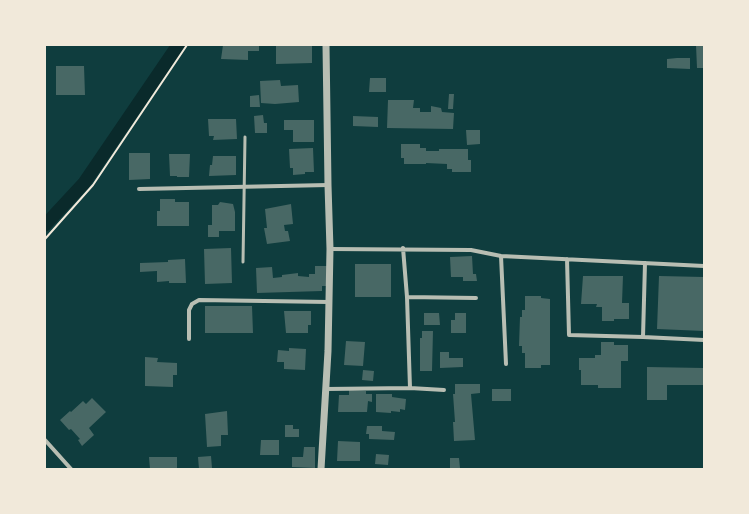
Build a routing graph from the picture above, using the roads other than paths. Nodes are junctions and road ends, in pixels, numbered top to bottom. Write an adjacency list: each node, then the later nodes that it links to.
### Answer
1 (326, 45): 3 (street)
2 (245, 137): 4 (lane)
3 (328, 185): 4 (street); 7 (street)
4 (244, 187): 5 (street); 10 (lane)
5 (139, 189)
6 (403, 248): 7 (street); 8 (street); 13 (street)
7 (330, 249): 15 (street)
8 (501, 256): 9 (street); 19 (street)
9 (567, 260): 11 (street); 16 (street)
10 (243, 262)
11 (645, 263): 12 (street); 16 (street)
12 (704, 266)
13 (407, 297): 14 (street); 20 (street)
14 (476, 298)
15 (329, 302): 17 (street); 21 (street)
16 (643, 337): 18 (street)
17 (189, 339)
18 (704, 340)
19 (506, 364)
20 (410, 388): 21 (street); 22 (street)
21 (326, 389): 25 (street)
22 (444, 390)
23 (45, 440): 24 (street)
24 (72, 469)
25 (321, 469)

